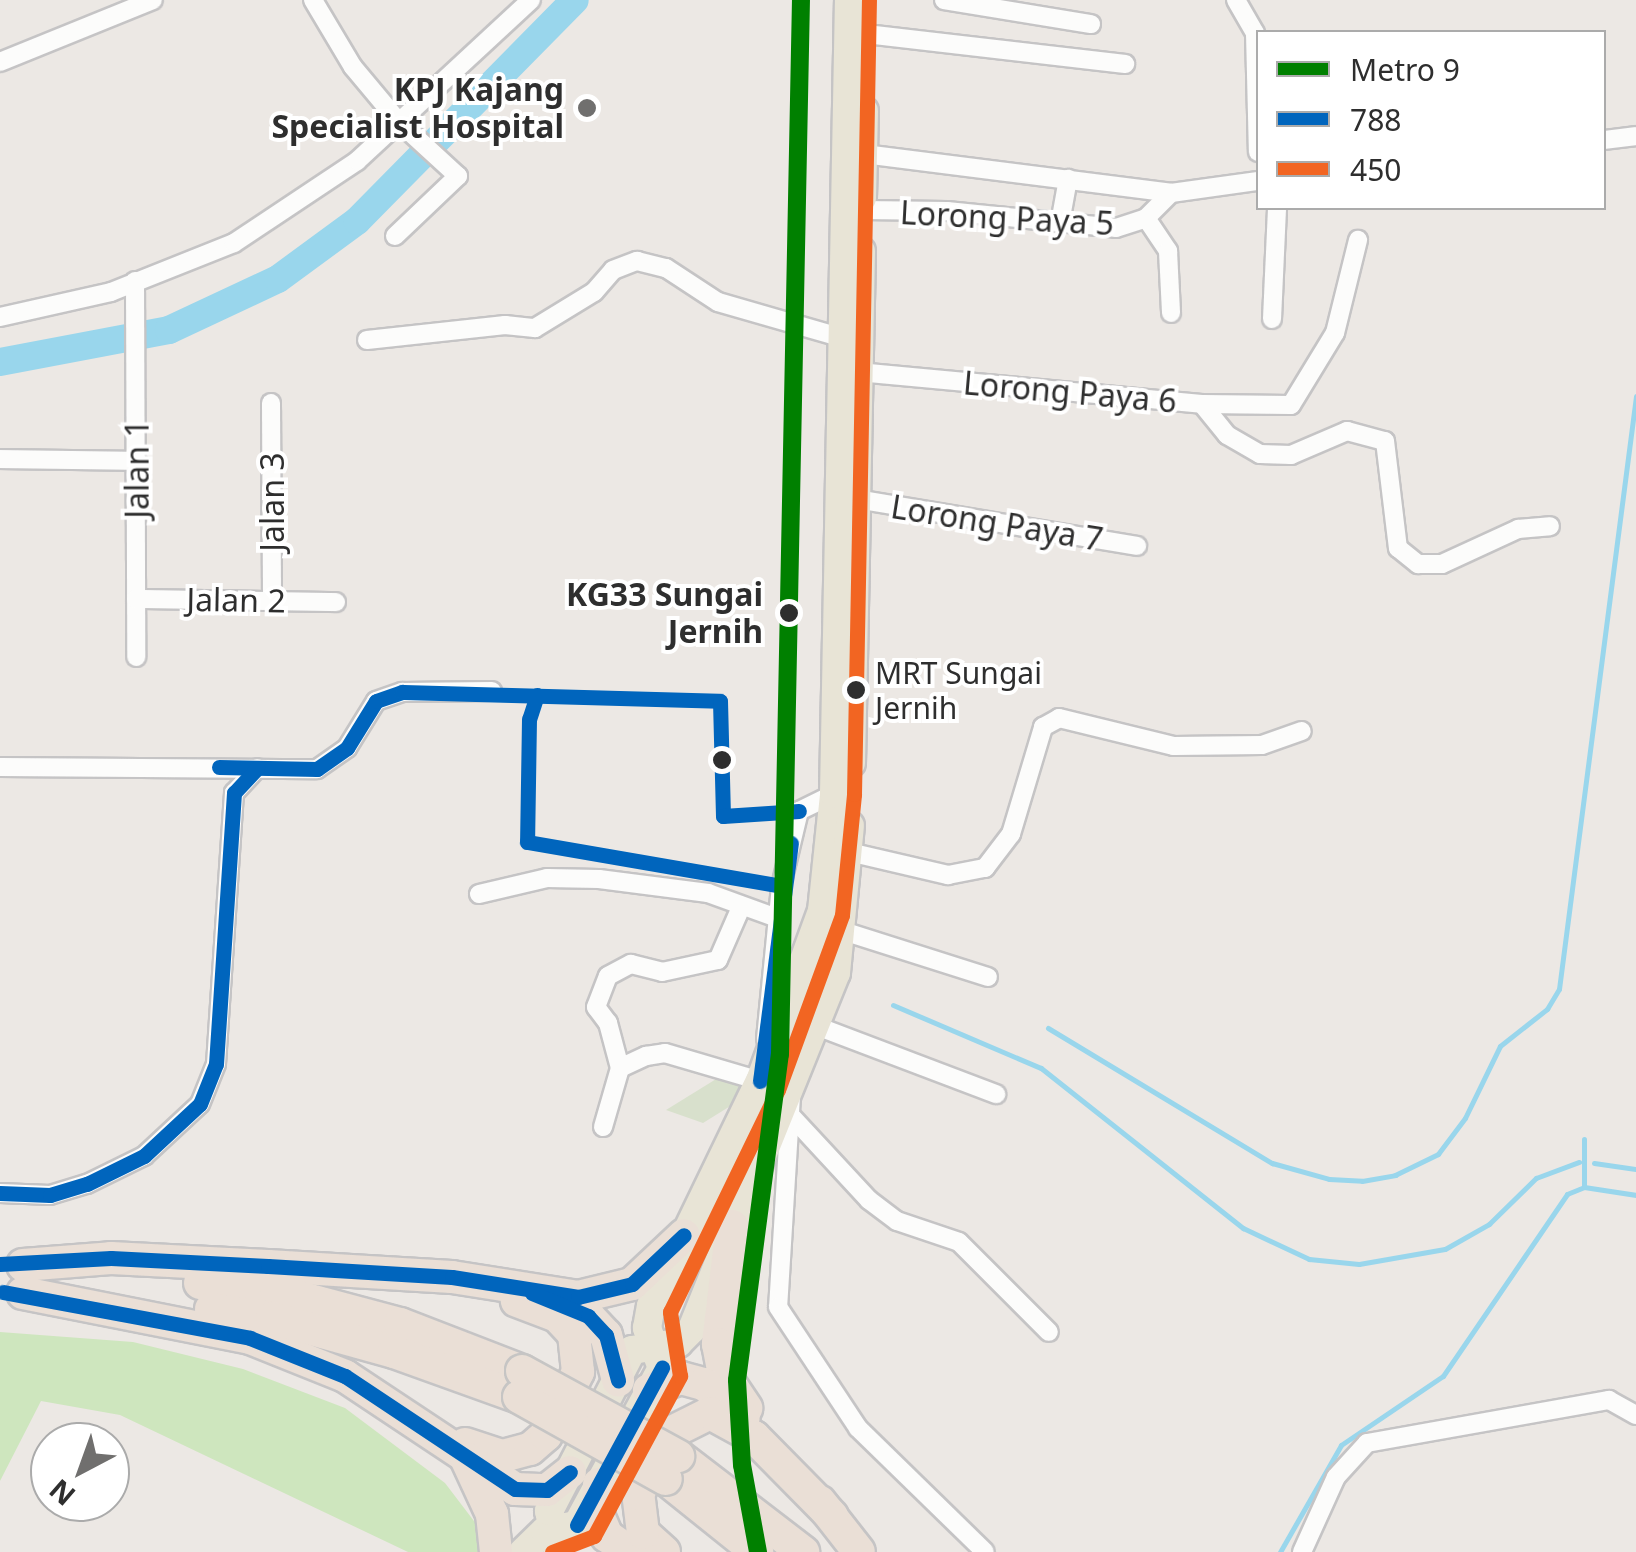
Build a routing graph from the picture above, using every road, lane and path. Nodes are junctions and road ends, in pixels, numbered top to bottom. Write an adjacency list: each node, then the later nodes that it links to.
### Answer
1 (154, 0): 10 (street)
2 (314, 0): 13 (street)
3 (531, 0): 13 (street)
4 (849, 0): 30 (main road)
5 (866, 0): 9 (main road)
6 (944, 0): 8 (street)
7 (1236, 0): 12 (street)
8 (1091, 24)
9 (866, 34): 11 (street); 16 (main road)
10 (0, 62)
11 (1124, 64)
12 (1256, 72)
13 (399, 122): 24 (street); 26 (street)
14 (1636, 136): 15 (street)
15 (1606, 140)
16 (864, 154): 17 (street); 20 (main road)
17 (1068, 179): 19 (street); 23 (street)
18 (1256, 181): 19 (street)
19 (1171, 193): 22 (street, Lorong Paya 5)
20 (862, 210): 23 (street, Lorong Paya 5); 32 (main road)
21 (1276, 210): 29 (street)
22 (1146, 218): 23 (street, Lorong Paya 5); 27 (street)
23 (1060, 223)
24 (395, 236)
25 (1358, 240): 34 (street, Lorong Paya 6)
26 (135, 282): 28 (street); 36 (street, Jalan 1)
27 (1171, 313)
28 (0, 316)
29 (1272, 320)
30 (840, 337): 31 (street); 50 (main road)
31 (367, 340)
32 (858, 372): 34 (street, Lorong Paya 6); 37 (main road)
33 (272, 402): 41 (street, Jalan 3)
34 (1202, 404): 38 (street)
35 (0, 459): 36 (street)
36 (137, 461): 40 (street, Jalan 1)
37 (858, 500): 39 (street, Lorong Paya 7); 51 (main road)
38 (1550, 526)
39 (1137, 546)
40 (136, 599): 41 (street, Jalan 2); 43 (street, Jalan 1)
41 (272, 601): 42 (street, Jalan 2)
42 (336, 602)
43 (136, 657)
44 (492, 692): 48 (street)
45 (1302, 732): 51 (street)
46 (0, 766): 47 (street)
47 (219, 766): 48 (street); 49 (street)
48 (257, 768): 49 (street)
49 (234, 793): 64 (street)
50 (834, 794): 54 (street); 59 (main road)
51 (850, 852): 55 (main road)
52 (479, 894): 53 (street)
53 (742, 907): 54 (street); 58 (street)
54 (778, 918): 59 (street)
55 (844, 931): 56 (street); 57 (main road)
56 (988, 977)
57 (814, 1025): 60 (main road); 61 (street)
58 (620, 1068): 59 (street); 63 (street)
59 (760, 1081): 66 (main road)
60 (790, 1086): 62 (street); 65 (main road)
61 (996, 1094)
62 (794, 1118): 70 (street); 88 (street)
63 (602, 1127)
64 (0, 1193)
65 (732, 1226): 71 (main road); 75 (highway)
66 (684, 1235): 69 (highway); 71 (main road)
67 (452, 1277): 68 (highway); 69 (highway); 74 (highway)
68 (11, 1278): 74 (highway); 77 (highway, bridge)
69 (527, 1290): 72 (highway)
70 (1049, 1332)
71 (654, 1346): 72 (main road)
72 (634, 1385): 75 (highway); 78 (main road)
73 (1636, 1415): 89 (street)
74 (415, 1420): 76 (highway)
75 (764, 1436): 79 (highway)
76 (464, 1455): 78 (highway); 81 (highway)
77 (672, 1467): 85 (highway); 86 (highway)
78 (584, 1478): 80 (main road); 83 (highway)
79 (832, 1516): 84 (highway); 87 (highway)
80 (556, 1541): 82 (main road)
81 (496, 1552)
82 (524, 1552)
83 (630, 1552)
84 (664, 1552)
85 (757, 1552)
86 (802, 1552)
87 (859, 1552)
88 (985, 1552)
89 (1302, 1552)

